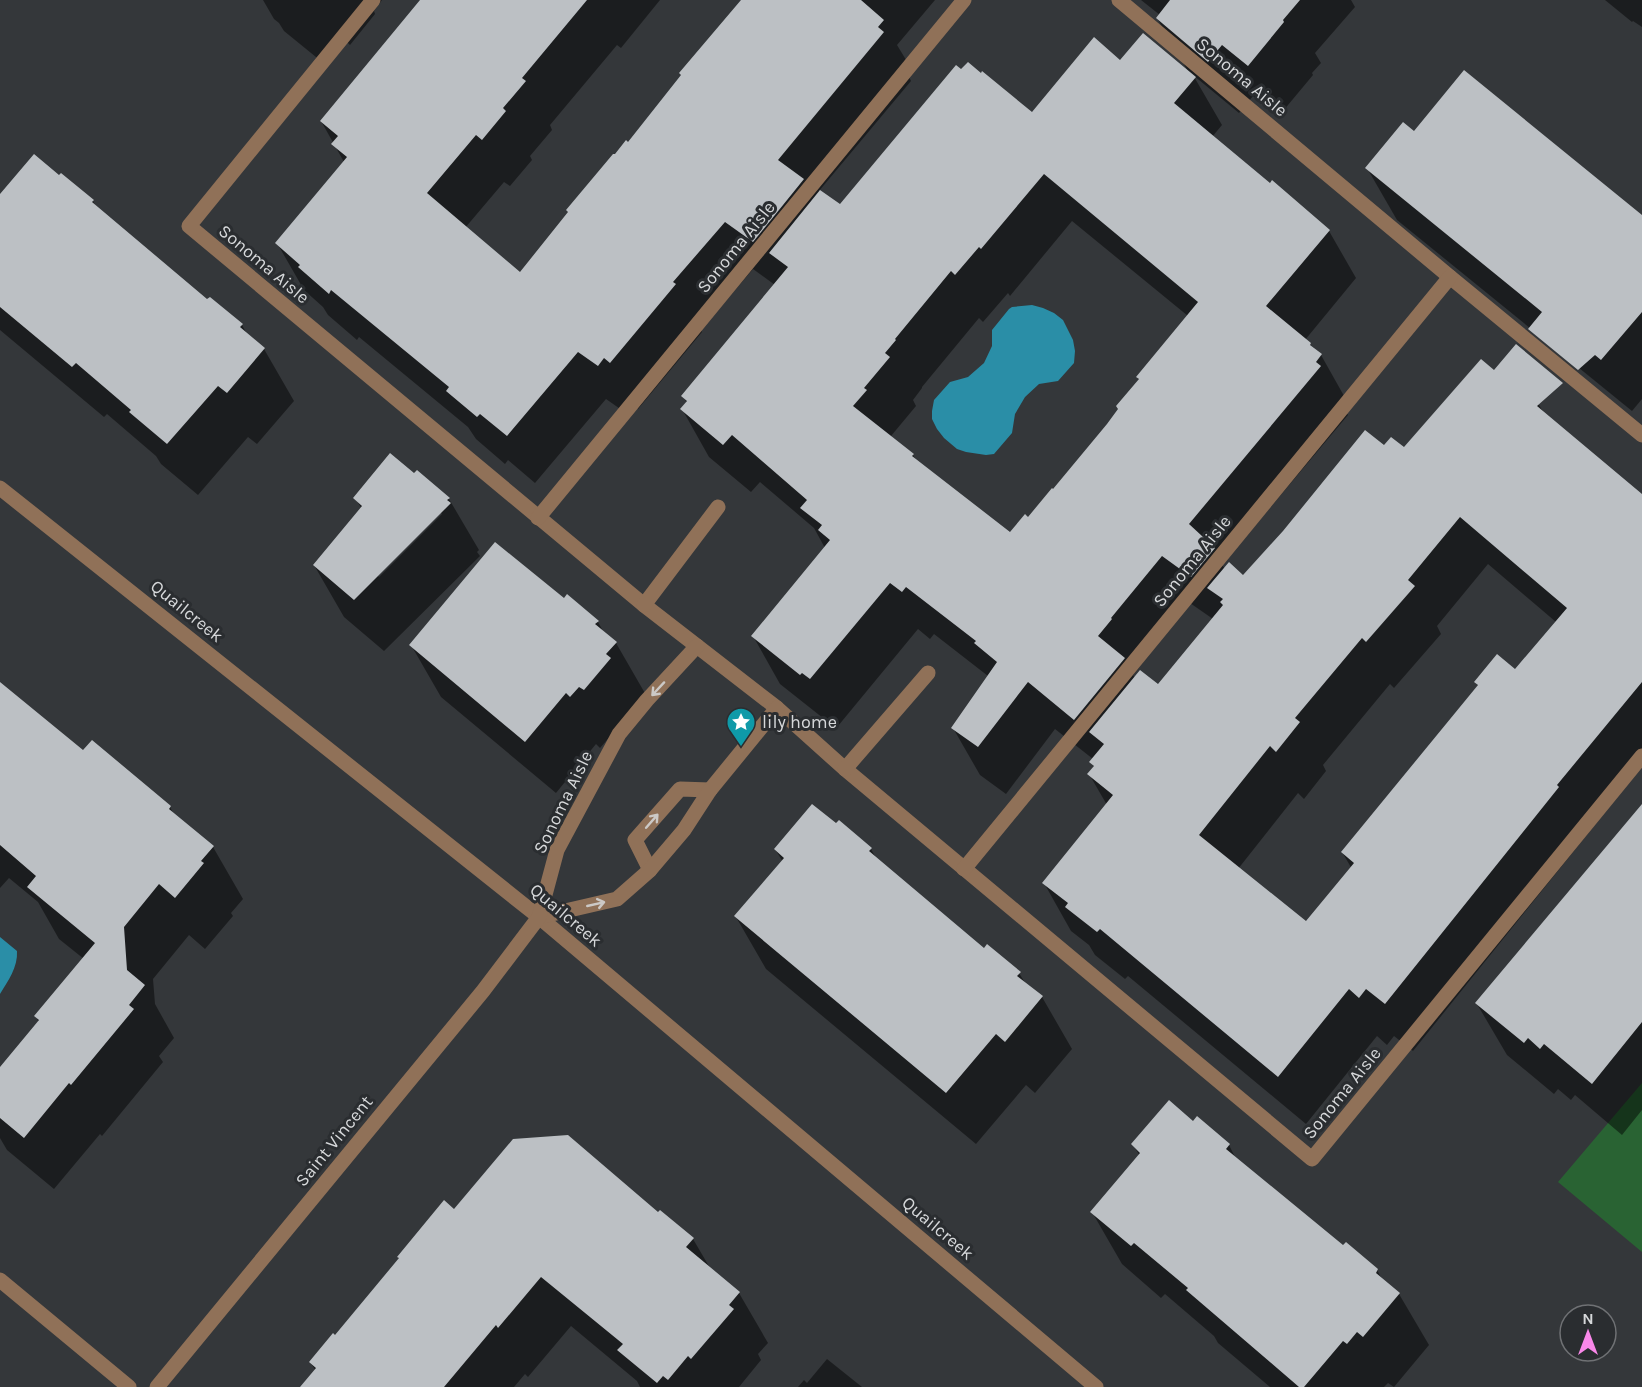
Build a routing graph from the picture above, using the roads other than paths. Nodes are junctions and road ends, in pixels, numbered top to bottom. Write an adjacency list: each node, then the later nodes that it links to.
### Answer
1 (373, 0): 8 (street, Sonoma Aisle)
2 (964, 0): 8 (street, Sonoma Aisle)
3 (1119, 0): 4 (street, Sonoma Aisle)
4 (1450, 277): 5 (street, Sonoma Aisle); 16 (street, Sonoma Aisle)
5 (1642, 435)
6 (0, 488): 18 (street, Quailcreek)
7 (718, 507): 9 (street)
8 (538, 518): 9 (street, Sonoma Aisle)
9 (644, 605): 10 (street, Sonoma Aisle)
10 (697, 646): 12 (street, Sonoma Aisle); 18 (street, Sonoma Aisle, one-way to 18)
11 (928, 673): 14 (street)
12 (777, 708): 14 (street, Sonoma Aisle); 15 (street)
13 (1642, 756): 16 (street, Sonoma Aisle)
14 (844, 769): 16 (street, Sonoma Aisle)
15 (710, 790): 17 (street); 17 (street, one-way to 15)
16 (964, 869)
17 (651, 870): 18 (street, one-way to 17)
18 (539, 917): 21 (street, Saint Vincent); 22 (street, Quailcreek)
19 (0, 1280): 20 (street)
20 (129, 1387)
21 (157, 1387)
22 (1096, 1387)

